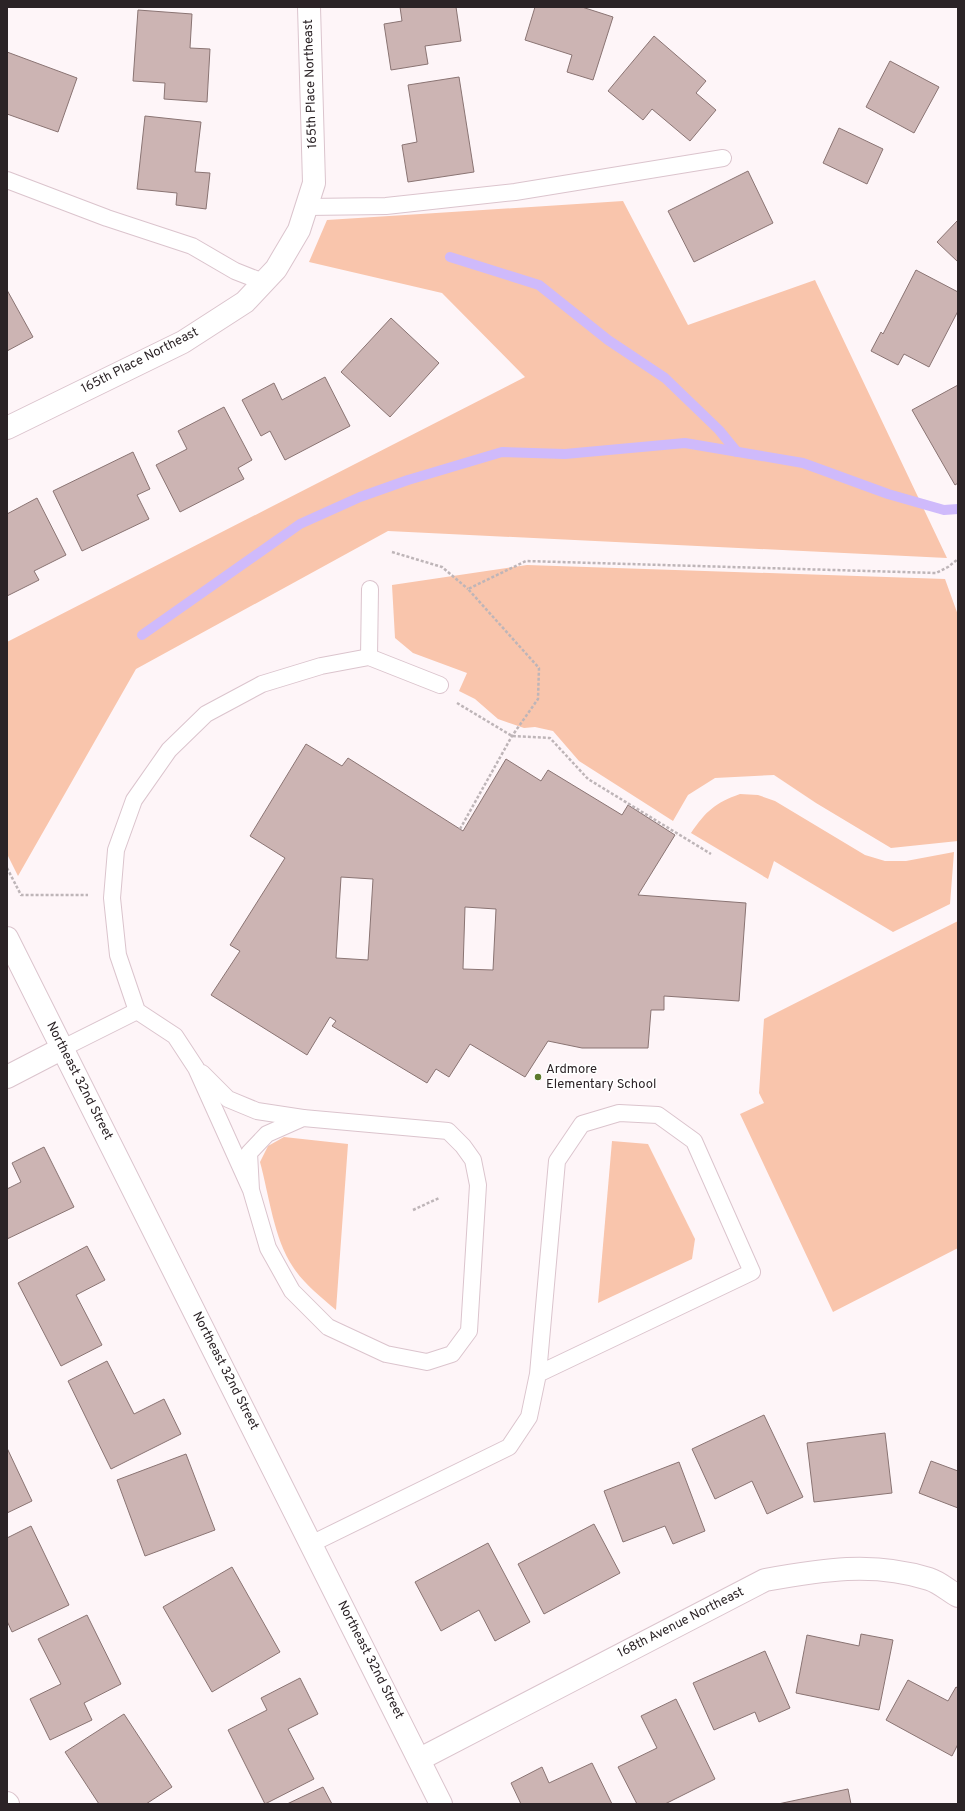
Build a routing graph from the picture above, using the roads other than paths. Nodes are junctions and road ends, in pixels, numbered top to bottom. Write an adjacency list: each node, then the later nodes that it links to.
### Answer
1 (309, 7): 4 (street, 165th Place Northeast)
2 (724, 158): 4 (lane)
3 (7, 180): 5 (lane)
4 (306, 207): 5 (street, 165th Place Northeast)
5 (263, 282): 6 (street, 165th Place Northeast)
6 (7, 428)
7 (370, 589): 8 (lane)
8 (369, 657): 9 (lane); 11 (lane)
9 (440, 686)
10 (7, 938): 12 (street, Northeast 32nd Street)
11 (137, 1011): 12 (lane); 13 (lane)
12 (63, 1048): 14 (street); 18 (street, Northeast 32nd Street)
13 (196, 1068): 15 (lane); 16 (lane)
14 (7, 1077)
15 (303, 1118): 16 (lane); 16 (lane)
16 (251, 1190)
17 (538, 1374): 17 (lane); 18 (lane)
18 (311, 1544): 20 (street, Northeast 32nd Street)
19 (958, 1596): 20 (street, 168th Avenue Northeast)
20 (420, 1759): 21 (street, Northeast 32nd Street)
21 (441, 1804)

